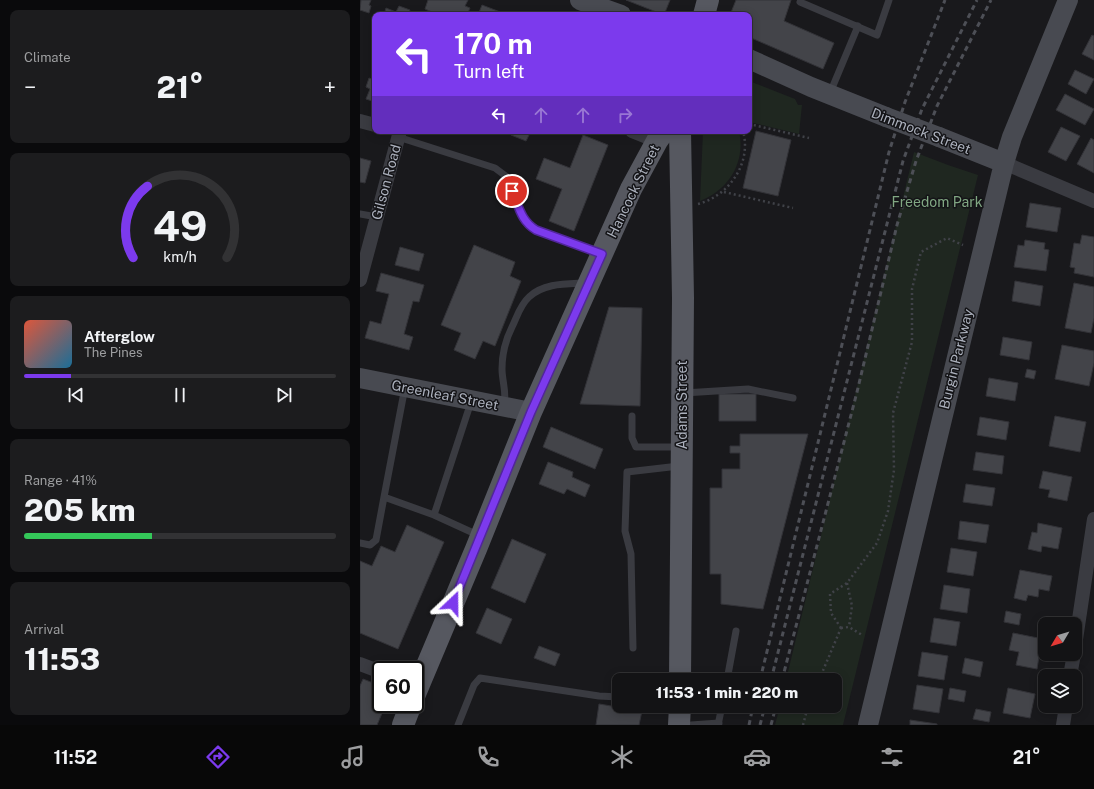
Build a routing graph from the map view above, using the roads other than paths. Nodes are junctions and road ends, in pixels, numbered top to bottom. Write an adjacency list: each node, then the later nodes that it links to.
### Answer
1 (580, 0): 6 (main road)
2 (708, 0): 7 (main road)
3 (801, 0): 8 (lane)
4 (890, 0): 8 (lane)
5 (1068, 0): 18 (main road, Burgin Parkway)
6 (610, 9)
7 (705, 12)
8 (858, 26): 10 (lane)
9 (752, 60): 10 (main road, Dimmock Street)
10 (830, 95): 18 (main road, Dimmock Street, bridge)
11 (360, 121): 12 (street)
12 (372, 124)
13 (398, 134): 21 (street, Gilson Road)
14 (401, 134): 22 (lane)
15 (649, 134): 17 (street)
16 (680, 134): 27 (main road, Adams Street)
17 (661, 136): 22 (main road, Hancock Street)
18 (1004, 163): 19 (street, Dimmock Street); 57 (main road, Burgin Parkway)
19 (1094, 201)
20 (360, 214): 21 (lane)
21 (377, 217): 23 (street, Gilson Road)
22 (602, 254): 24 (main road, Hancock Street)
23 (360, 280)
24 (589, 283): 30 (lane); 31 (main road, Hancock Street)
25 (360, 378): 26 (main road, Greenleaf Street)
26 (405, 387): 29 (main road, Greenleaf Street); 34 (lane)
27 (682, 393): 28 (lane); 33 (main road, Adams Street)
28 (793, 398)
29 (472, 400): 30 (main road, Greenleaf Street); 35 (lane)
30 (503, 406): 31 (main road, Greenleaf Street)
31 (531, 412): 37 (main road, Hancock Street)
32 (632, 416): 33 (lane)
33 (681, 456): 41 (lane); 45 (main road, Adams Street)
34 (384, 497): 35 (lane); 38 (lane)
35 (434, 515): 37 (lane)
36 (1094, 519): 39 (street)
37 (481, 536): 44 (main road, Hancock Street)
38 (360, 543)
39 (1079, 617)
40 (736, 631): 46 (lane)
41 (633, 648)
42 (360, 664): 43 (street)
43 (372, 669)
44 (424, 672)
45 (680, 673)
46 (728, 673)
47 (612, 696): 54 (lane)
48 (408, 713): 53 (main road, Hancock Street)
49 (680, 713): 55 (main road)
50 (721, 713): 52 (lane)
51 (1065, 713): 58 (street)
52 (719, 724): 56 (lane)
53 (403, 725)
54 (458, 725)
55 (679, 725)
56 (691, 725)
57 (868, 725)
58 (1063, 725)

